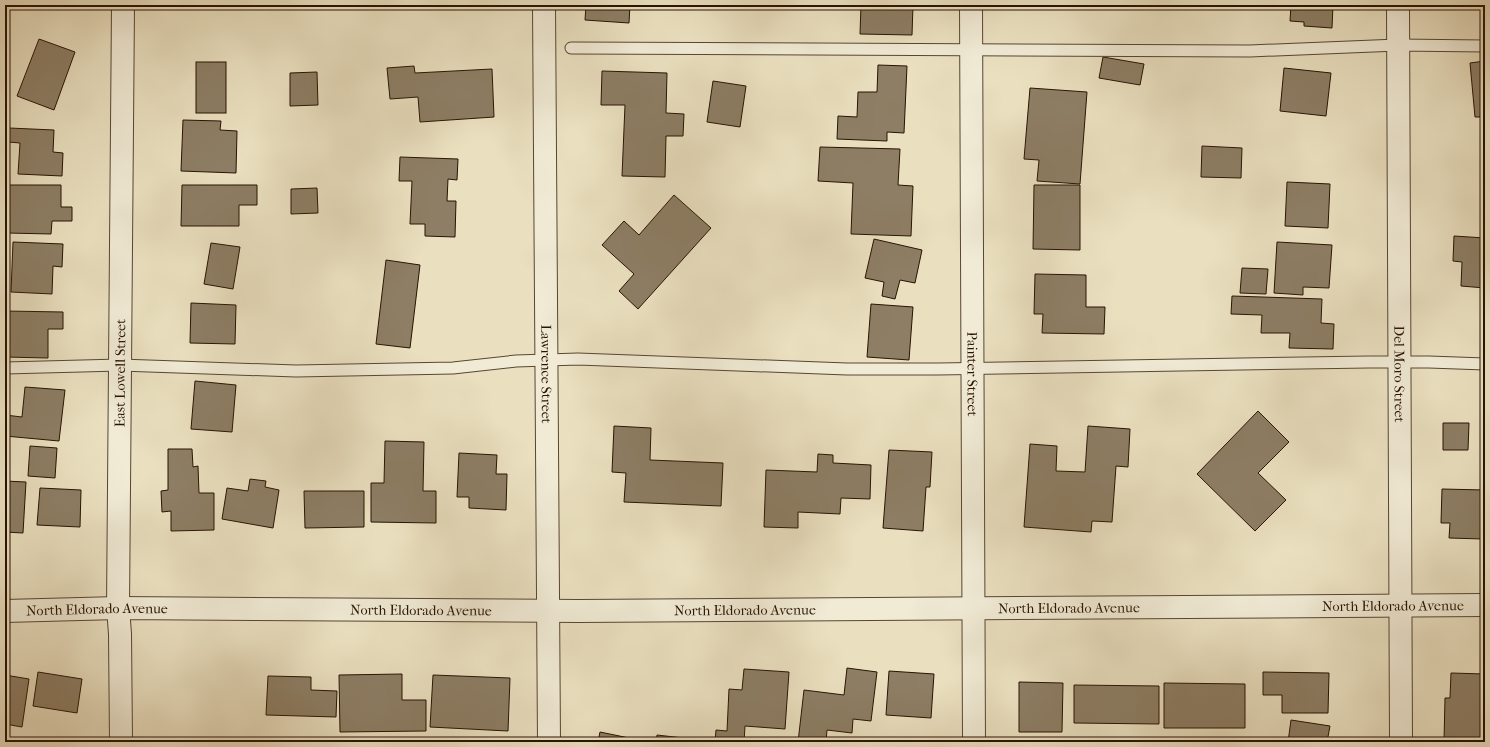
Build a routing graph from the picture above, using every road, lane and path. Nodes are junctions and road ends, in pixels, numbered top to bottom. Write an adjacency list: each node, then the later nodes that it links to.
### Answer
1 (123, 5): 12 (street, East Lowell Street)
2 (544, 5): 9 (street, Lawrence Street)
3 (971, 5): 8 (street, Painter Street)
4 (1398, 5): 5 (street, Del Moro Street)
5 (1398, 45): 6 (lane); 8 (lane); 10 (street, Del Moro Street)
6 (1485, 46)
7 (571, 48): 8 (lane)
8 (971, 49): 14 (street, Painter Street)
9 (546, 360): 12 (lane); 14 (lane); 20 (street, Lawrence Street)
10 (1399, 362): 11 (lane); 14 (lane); 16 (street, Del Moro Street)
11 (1485, 364)
12 (120, 365): 13 (lane); 17 (street, East Lowell Street)
13 (5, 368)
14 (973, 368): 18 (street, Painter Street)
15 (1485, 604): 16 (street, North Eldorado Avenue)
16 (1399, 605): 18 (street, North Eldorado Avenue); 24 (street, Del Moro Street)
17 (118, 608): 19 (street, North Eldorado Avenue); 20 (street, North Eldorado Avenue); 21 (street, East Lowell Street)
18 (974, 608): 20 (street, North Eldorado Avenue); 23 (street, Painter Street)
19 (5, 611)
20 (548, 611): 22 (street, Lawrence Street)
21 (121, 742)
22 (549, 742)
23 (974, 742)
24 (1401, 742)

